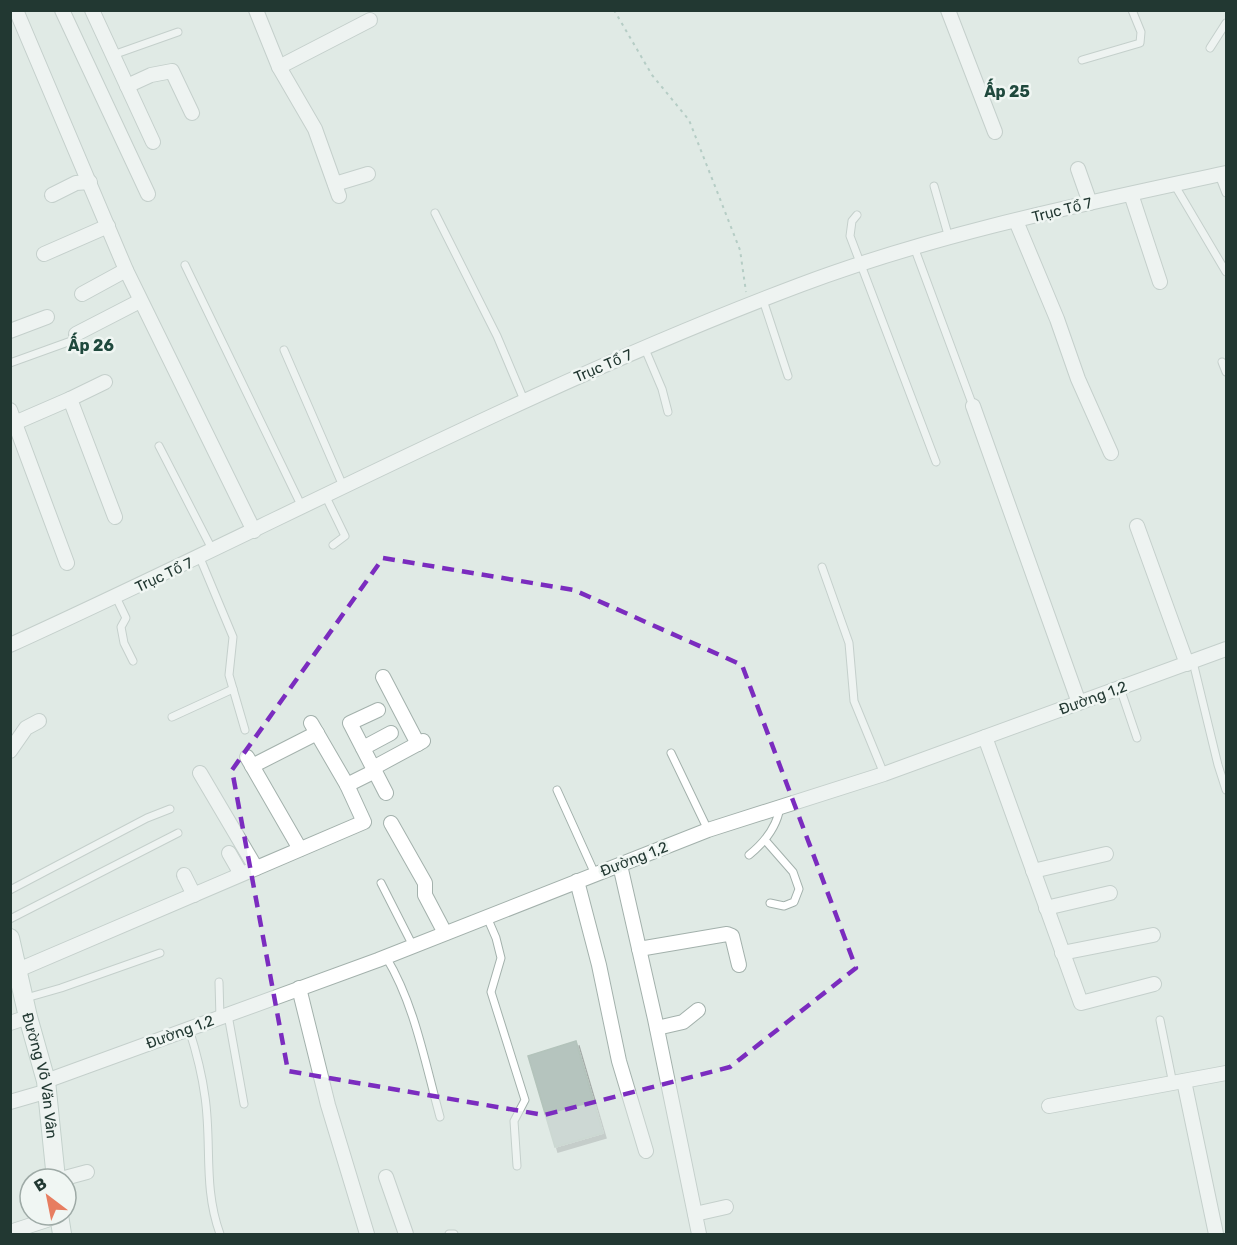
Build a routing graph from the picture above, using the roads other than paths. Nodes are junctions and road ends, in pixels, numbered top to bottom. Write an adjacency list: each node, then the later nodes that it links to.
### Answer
1 (16, 10): 21 (street)
2 (62, 10): 25 (street)
3 (256, 10): 13 (street)
4 (948, 10): 16 (street)
5 (1132, 10): 12 (lane)
6 (97, 12): 11 (street)
7 (370, 20): 13 (street)
8 (1227, 23): 10 (lane)
9 (178, 32): 11 (lane)
10 (1210, 48)
11 (113, 55): 14 (street)
12 (1082, 60)
13 (279, 67): 19 (street)
14 (127, 86): 15 (street); 17 (street)
15 (192, 113)
16 (995, 132)
17 (153, 142)
18 (1078, 170): 28 (street)
19 (368, 174)
20 (1223, 174): 22 (street, Trục Tổ 7); 24 (lane)
21 (90, 182): 27 (street); 32 (street)
22 (1174, 184): 26 (street, Trục Tổ 7); 39 (lane)
23 (934, 186): 33 (lane)
24 (1227, 193)
25 (148, 194)
26 (1131, 194): 28 (street, Trục Tổ 7); 40 (street)
27 (52, 195)
28 (1090, 203): 31 (street, Trục Tổ 7)
29 (435, 213): 55 (lane)
30 (857, 215): 37 (lane)
31 (1016, 221): 33 (street, Trục Tổ 7); 60 (street)
32 (108, 226): 35 (street); 38 (street)
33 (948, 238): 34 (street, Trục Tổ 7)
34 (914, 247): 37 (street, Trục Tổ 7); 56 (lane)
35 (44, 254)
36 (185, 265): 64 (lane)
37 (860, 265): 42 (street, Trục Tổ 7); 61 (lane)
38 (126, 270): 41 (street); 43 (street)
39 (1227, 272)
40 (1160, 282)
41 (82, 294)
42 (762, 300): 47 (street, Trục Tổ 7); 52 (lane)
43 (140, 301): 46 (street); 67 (street)
44 (47, 317): 45 (street)
45 (10, 330)
46 (74, 338): 50 (lane)
47 (645, 349): 55 (street, Trục Tổ 7); 57 (lane)
48 (284, 350): 62 (lane)
49 (1222, 362): 51 (lane)
50 (10, 363)
51 (1227, 372)
52 (788, 376)
53 (105, 382): 54 (street)
54 (70, 399): 58 (street); 65 (street)
55 (524, 400): 62 (street, Trục Tổ 7)
56 (973, 406): 81 (street)
57 (668, 412)
58 (12, 419): 71 (street)
59 (159, 446): 69 (lane)
60 (1112, 453)
61 (936, 462)
62 (343, 486): 63 (street, Trục Tổ 7)
63 (325, 495): 64 (street, Trục Tổ 7); 68 (lane)
64 (302, 507): 67 (street, Trục Tổ 7)
65 (115, 517)
66 (1137, 526): 77 (street)
67 (254, 531): 69 (street, Trục Tổ 7)
68 (333, 545)
69 (213, 551): 70 (street, Trục Tổ 7)
70 (200, 558): 73 (street, Trục Tổ 7); 80 (lane)
71 (67, 563)
72 (822, 567): 94 (lane)
73 (116, 597): 74 (street, Trục Tổ 7); 76 (lane)
74 (10, 645)
75 (1227, 649): 77 (street, Đường 1,2)
76 (133, 661)
77 (1190, 663): 79 (street, Đường 1,2); 97 (lane)
78 (383, 677): 92 (street)
79 (1120, 688): 81 (street, Đường 1,2); 88 (lane)
80 (233, 689): 83 (lane); 85 (lane)
81 (1079, 704): 87 (street, Đường 1,2)
82 (378, 710): 89 (street)
83 (172, 717)
84 (39, 721): 90 (street)
85 (245, 730)
86 (390, 733): 89 (street)
87 (985, 737): 94 (street, Đường 1,2); 111 (street)
88 (1137, 738)
89 (363, 748): 92 (street)
90 (10, 751)
91 (671, 753): 102 (lane)
92 (374, 770): 95 (street); 98 (street)
93 (200, 773): 110 (street)
94 (884, 774): 99 (street, Đường 1,2)
95 (347, 785): 105 (street); 105 (street)
96 (557, 790): 113 (lane)
97 (1227, 790)
98 (386, 793)
99 (781, 805): 102 (street, Đường 1,2); 104 (lane)
100 (170, 809): 117 (lane)
101 (391, 823): 124 (street)
102 (708, 830): 109 (street, Đường 1,2)
103 (178, 833): 123 (lane)
104 (765, 840): 108 (lane); 120 (lane)
105 (300, 849): 110 (street)
106 (229, 854): 112 (street)
107 (1106, 854): 111 (street)
108 (749, 855)
109 (620, 865): 113 (street, Đường 1,2); 127 (street)
110 (256, 868): 112 (street)
111 (1033, 871): 121 (street)
112 (241, 874): 119 (street)
113 (595, 874): 115 (street, Đường 1,2)
114 (184, 875): 119 (street)
115 (577, 881): 122 (street, Đường 1,2); 150 (street)
116 (381, 883): 126 (lane)
117 (10, 890)
118 (1110, 893): 121 (street)
119 (194, 895): 130 (street)
120 (770, 903)
121 (1046, 908): 129 (street)
122 (487, 917): 124 (street, Đường 1,2); 151 (lane)
123 (10, 919)
124 (445, 933): 126 (street, Đường 1,2)
125 (1154, 934): 129 (street)
126 (413, 946): 131 (street, Đường 1,2)
127 (639, 949): 132 (street); 141 (street)
128 (160, 953): 136 (lane)
129 (1062, 953): 134 (street)
130 (13, 954): 136 (street, Đường Võ Văn Vân)
131 (386, 957): 135 (street, Đường 1,2); 149 (lane)
132 (739, 965)
133 (219, 982): 138 (lane)
134 (1154, 984)
135 (299, 988): 138 (street, Đường 1,2); 161 (street)
136 (24, 998): 139 (street, Đường Võ Văn Vân)
137 (698, 1010): 141 (street)
138 (224, 1016): 142 (street, Đường 1,2); 147 (lane)
139 (19, 1020): 145 (street, Đường Võ Văn Vân)
140 (1160, 1020): 144 (lane)
141 (657, 1028): 157 (street)
142 (189, 1029): 145 (street, Đường 1,2); 160 (lane)
143 (1227, 1073): 144 (street)
144 (1179, 1083): 148 (street); 164 (street)
145 (47, 1086): 146 (street, Đường 1,2); 152 (street, Đường Võ Văn Vân)
146 (10, 1102)
147 (244, 1104)
148 (1049, 1106)
149 (440, 1117)
150 (646, 1151)
151 (517, 1166)
152 (55, 1167)
153 (87, 1172): 154 (street)
154 (78, 1174)
155 (386, 1177): 162 (street)
156 (726, 1207): 157 (street)
157 (695, 1214): 163 (street)
158 (25, 1227): 159 (street)
159 (10, 1232)
160 (220, 1234)
161 (367, 1234)
162 (406, 1234)
163 (699, 1234)
164 (1216, 1234)

